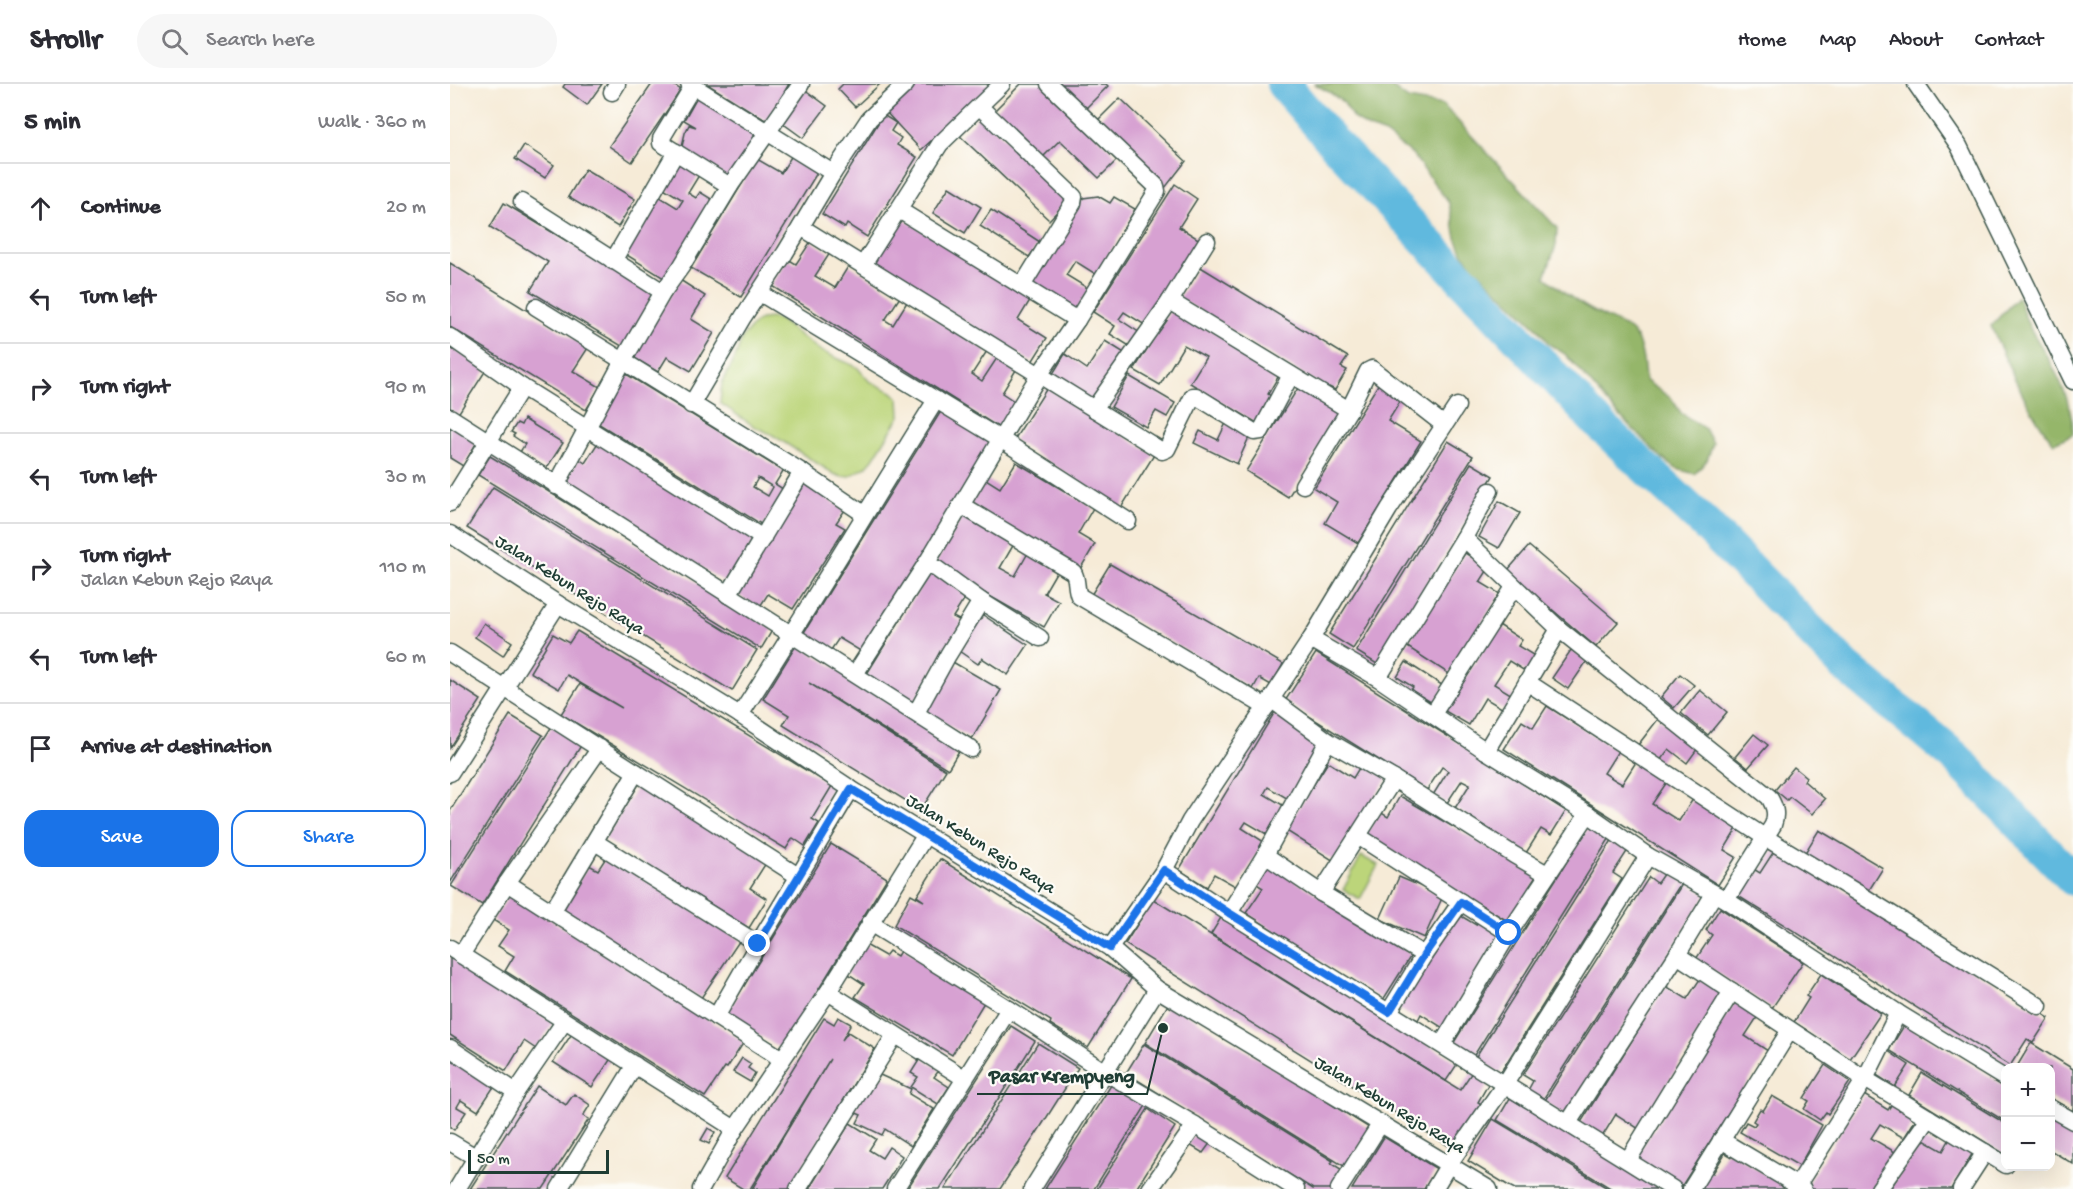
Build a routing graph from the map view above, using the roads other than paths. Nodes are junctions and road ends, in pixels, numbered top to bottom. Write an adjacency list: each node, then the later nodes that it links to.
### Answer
1 (801, 84): 8 (street)
2 (906, 84): 10 (street)
3 (1002, 84): 7 (street)
4 (1049, 84): 23 (street)
5 (1916, 84): 28 (street)
6 (691, 85): 8 (street); 9 (street)
7 (980, 107): 13 (street); 18 (street)
8 (766, 132): 10 (street); 11 (street)
9 (676, 152): 11 (street); 16 (street)
10 (833, 173): 14 (street)
11 (730, 186): 19 (street)
12 (522, 202): 16 (street)
13 (899, 210): 17 (street); 18 (street)
14 (801, 227): 17 (street); 20 (street)
15 (1207, 241): 21 (street)
16 (613, 261): 19 (street)
17 (863, 266): 26 (street)
18 (1022, 286): 23 (street)
19 (663, 292): 25 (street)
20 (760, 292): 30 (street); 31 (street)
21 (1170, 301): 27 (street); 33 (street)
22 (536, 307): 25 (street)
23 (1077, 320): 26 (street)
24 (450, 337): 29 (street)
25 (622, 361): 31 (street); 37 (street)
26 (1039, 375): 33 (street); 38 (street)
27 (1291, 375): 33 (street); 34 (street)
28 (2073, 381)
29 (522, 387): 37 (street); 39 (street)
30 (936, 400): 38 (street); 46 (street)
31 (691, 405): 40 (street)
32 (1457, 406): 36 (street)
33 (1094, 409)
34 (1348, 410): 36 (street); 41 (street)
35 (450, 417): 39 (street)
36 (1444, 425): 59 (street)
37 (587, 428): 42 (street); 49 (street)
38 (1002, 440): 45 (street); 47 (street)
39 (489, 442): 42 (street); 44 (street)
40 (802, 472): 46 (street); 49 (street)
41 (1303, 485)
42 (556, 486): 53 (street)
43 (1490, 491): 50 (street)
44 (450, 504)
45 (961, 505): 51 (street); 65 (street)
46 (864, 514): 57 (street)
47 (1128, 521)
48 (450, 534): 55 (street, Jalan Kebun Rejo Raya)
49 (763, 538): 53 (street)
50 (1464, 538): 52 (street); 62 (street)
51 (926, 564): 54 (street); 61 (street)
52 (1514, 587): 56 (street); 67 (street)
53 (728, 595): 57 (street)
54 (981, 601): 58 (street); 66 (street)
55 (558, 604): 64 (street); 68 (street, Jalan Kebun Rejo Raya)
56 (1559, 629): 63 (street); 80 (street)
57 (792, 635): 61 (street); 68 (street)
58 (1040, 638)
59 (1311, 639): 62 (street); 65 (street)
60 (450, 653): 64 (street)
61 (855, 674): 66 (street)
62 (1378, 678): 67 (street)
63 (1527, 682): 72 (street); 80 (street)
64 (504, 687): 70 (street); 74 (street)
65 (1268, 703): 69 (street); 84 (street)
66 (916, 713): 71 (street)
67 (1433, 714): 72 (street)
68 (740, 716): 76 (street, Jalan Kebun Rejo Raya)
69 (1328, 741): 75 (street); 82 (street)
70 (600, 748): 73 (street); 87 (street)
71 (971, 749)
72 (1486, 751): 77 (street)
73 (636, 772): 81 (street); 86 (street)
74 (450, 773)
75 (1394, 779): 79 (street); 85 (street)
76 (851, 789): 78 (street, Jalan Kebun Rejo Raya); 86 (street)
77 (1588, 814): 83 (street); 85 (street)
78 (926, 836): 93 (street); 96 (street, Jalan Kebun Rejo Raya)
79 (1358, 836): 88 (street); 90 (street)
80 (1766, 838): 89 (street); 103 (street)
81 (595, 842): 91 (street); 95 (street)
82 (1266, 855): 88 (street); 92 (street)
83 (1648, 856): 89 (street); 119 (street)
84 (1164, 870): 92 (street); 96 (street)
85 (1547, 874): 94 (street)
86 (798, 876): 95 (street)
87 (507, 883): 91 (street); 97 (street)
88 (1321, 893): 98 (street)
89 (1720, 897): 99 (street); 106 (street)
90 (1461, 902): 94 (street); 98 (street)
91 (552, 912): 107 (street)
92 (1229, 913): 105 (street)
93 (870, 923): 102 (street); 104 (street)
94 (1509, 933): 111 (street)
95 (758, 944): 107 (street)
96 (1110, 948): 100 (street, Jalan Kebun Rejo Raya)
97 (455, 952): 108 (street)
98 (1424, 955): 105 (street)
99 (1677, 955): 101 (street); 125 (street)
100 (1157, 989): 115 (street); 124 (street, Jalan Kebun Rejo Raya)
101 (1731, 991): 109 (street); 132 (street)
102 (828, 992): 110 (street); 113 (street)
103 (2038, 1006)
104 (1009, 1009): 115 (street); 117 (street)
105 (1389, 1012): 111 (street)
106 (1898, 1013): 116 (street); 118 (street)
107 (716, 1017): 113 (street)
108 (564, 1022): 114 (street); 120 (street)
109 (1790, 1030): 118 (street); 128 (street)
110 (895, 1035): 117 (street); 139 (street)
111 (1442, 1044): 119 (street)
112 (450, 1048): 120 (street)
113 (782, 1059): 127 (street)
114 (634, 1065): 127 (street); 137 (street)
115 (1105, 1072): 126 (street); 141 (street)
116 (2001, 1076)
117 (964, 1078): 140 (street)
118 (1865, 1079): 122 (street); 135 (street)
119 (1505, 1084): 125 (street); 134 (street)
120 (516, 1092): 131 (street)
121 (2055, 1111): 123 (street)
122 (1929, 1118): 130 (street); 149 (street)
123 (2073, 1121)
124 (1380, 1123): 134 (street, Jalan Kebun Rejo Raya); 144 (street)
125 (1568, 1123): 132 (street)
126 (1195, 1125): 142 (street); 143 (street)
127 (735, 1129): 138 (street)
128 (1721, 1140): 135 (street); 148 (street)
129 (450, 1142): 131 (street)
130 (1985, 1152): 133 (street); 150 (street)
131 (477, 1158): 136 (street)
132 (1628, 1160): 147 (street)
133 (2001, 1162)
134 (1449, 1164): 145 (street); 146 (street, Jalan Kebun Rejo Raya)
135 (1799, 1188)
136 (457, 1189)
137 (559, 1189)
138 (701, 1189)
139 (798, 1189)
140 (895, 1189)
141 (1032, 1189)
142 (1151, 1189)
143 (1296, 1189)
144 (1339, 1189)
145 (1434, 1189)
146 (1489, 1189)
147 (1673, 1189)
148 (1691, 1189)
149 (1879, 1189)
150 (1961, 1189)

